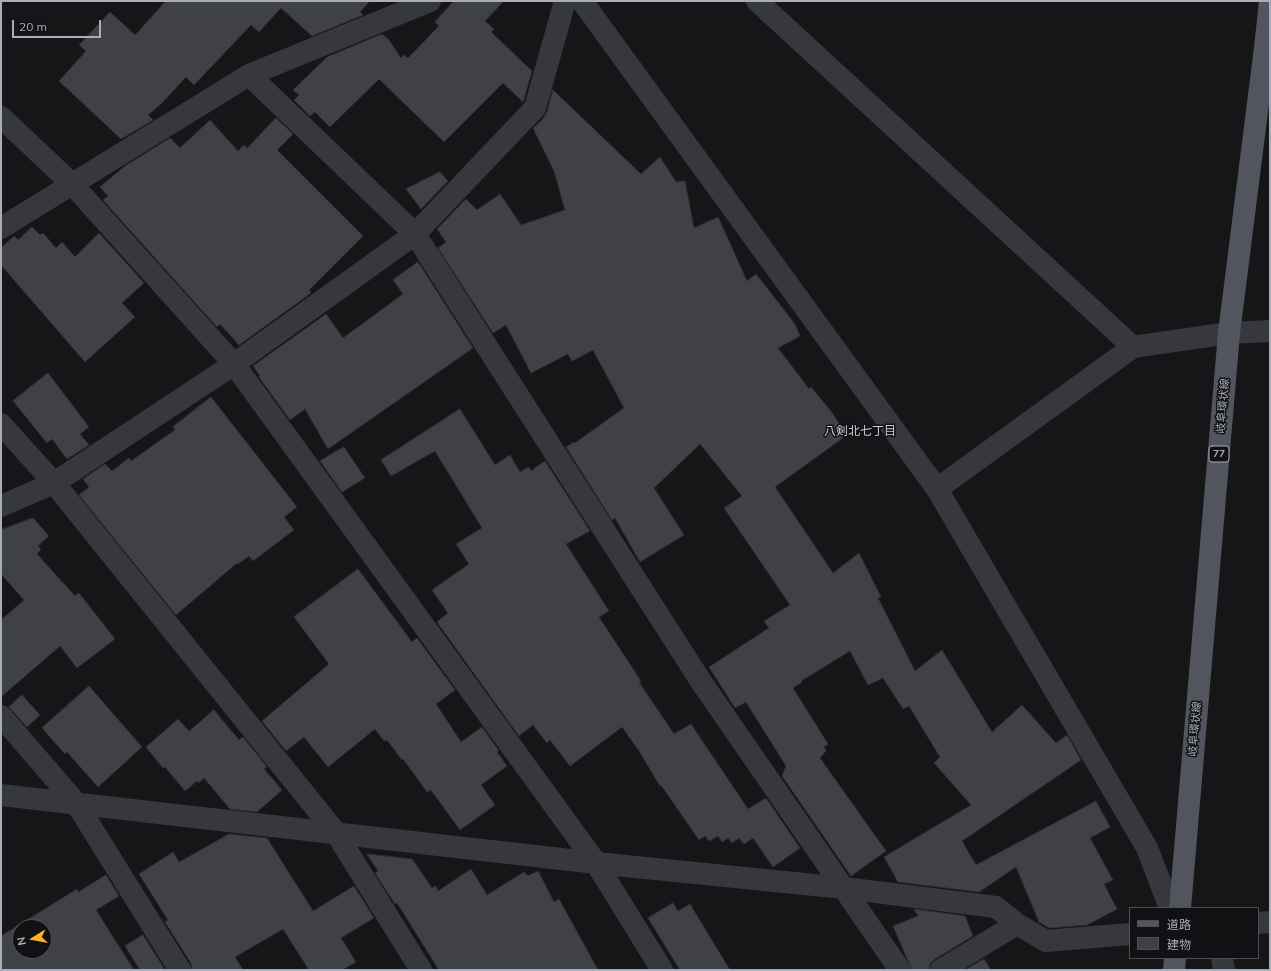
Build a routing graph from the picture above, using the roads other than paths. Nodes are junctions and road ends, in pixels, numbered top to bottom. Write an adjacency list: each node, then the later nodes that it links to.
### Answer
1 (430, 1): 7 (street)
2 (565, 1): 11 (street)
3 (582, 1): 18 (street)
4 (757, 1): 14 (street)
5 (1270, 1): 6 (main road, 岐阜環状線 / 77)
6 (1267, 49): 13 (main road, 岐阜環状線 / 77)
7 (249, 75): 9 (street); 11 (street)
8 (1, 117): 9 (street)
9 (72, 184): 10 (street); 15 (street)
10 (1, 228)
11 (415, 234): 15 (street); 25 (street)
12 (1270, 331): 13 (street)
13 (1229, 333): 14 (street); 27 (main road, 岐阜環状線 / 77)
14 (1133, 347): 18 (street)
15 (234, 364): 17 (street); 24 (street)
16 (1, 424): 17 (street)
17 (54, 483): 19 (street); 23 (street)
18 (937, 489): 26 (street)
19 (1, 506)
20 (1, 716): 22 (street)
21 (1, 795): 22 (street)
22 (76, 803): 23 (street); 34 (street)
23 (336, 833): 24 (street); 35 (street)
24 (596, 863): 25 (street); 36 (street)
25 (844, 888): 30 (street); 37 (street)
26 (1170, 907)
27 (1180, 907)
28 (1270, 922): 29 (street)
29 (1259, 923)
30 (1017, 924): 31 (street); 38 (street)
31 (1129, 934)
32 (1175, 959): 39 (main road)
33 (1222, 959): 40 (street)
34 (180, 970)
35 (421, 970)
36 (662, 970)
37 (900, 970)
38 (942, 970)
39 (1174, 970)
40 (1224, 970)

